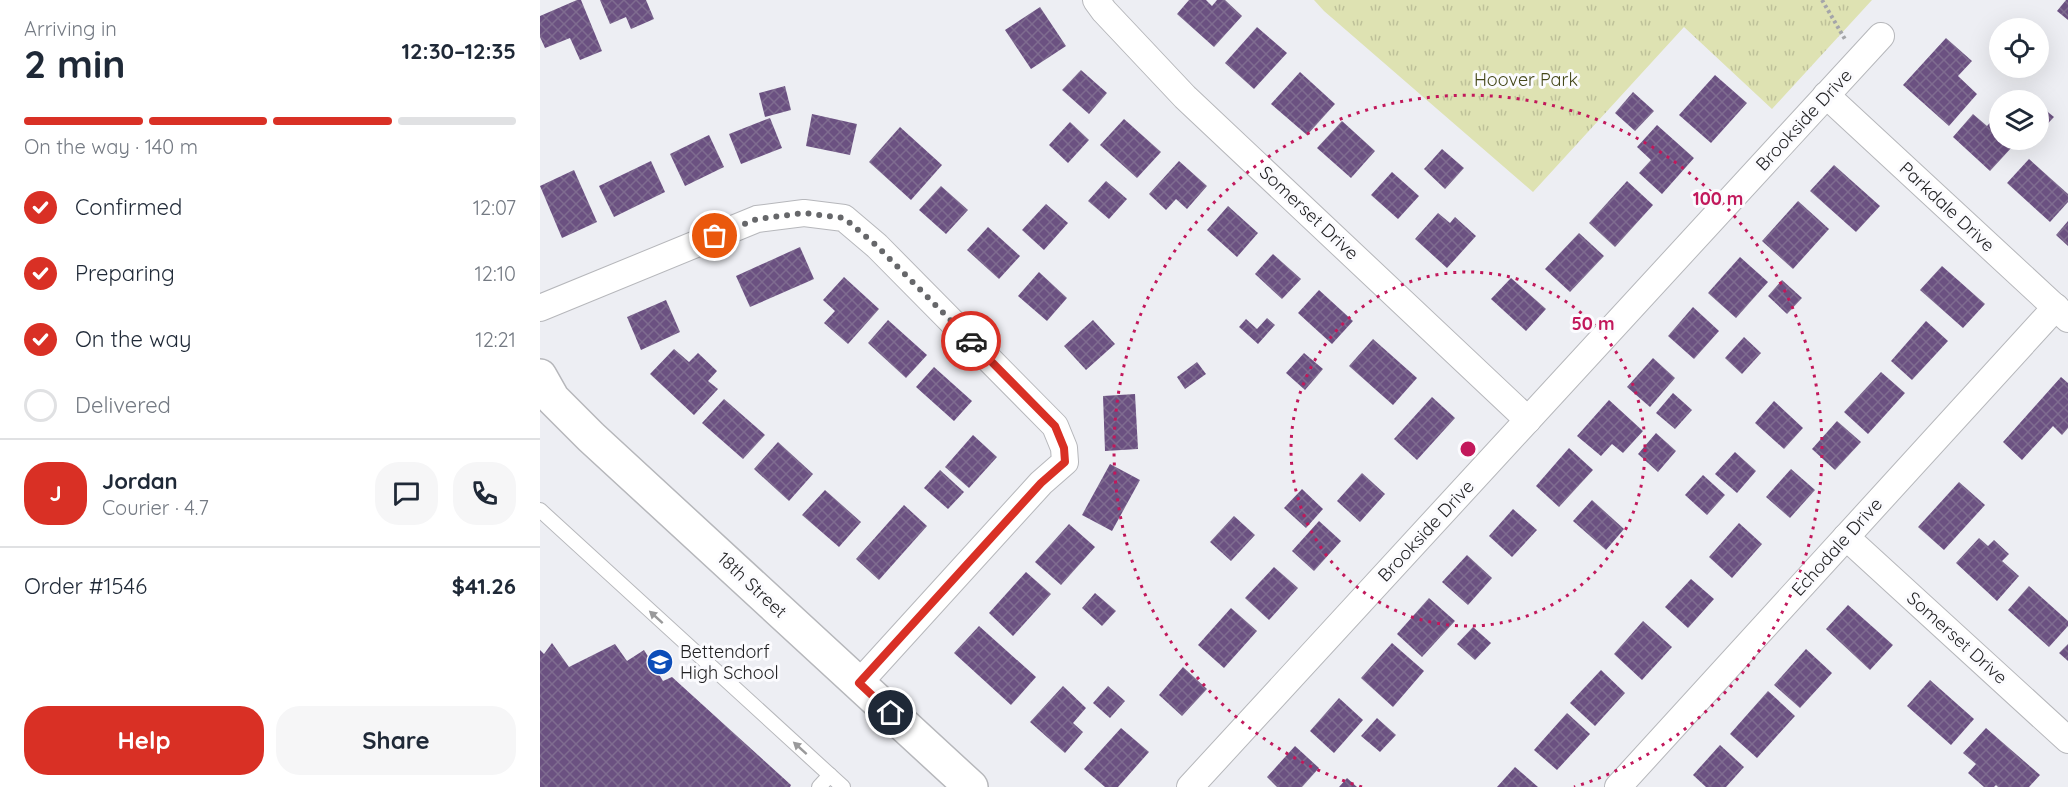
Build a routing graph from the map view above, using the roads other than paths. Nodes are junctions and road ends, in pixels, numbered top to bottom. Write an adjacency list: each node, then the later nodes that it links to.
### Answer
1 (1096, 0): 7 (street, Somerset Drive)
2 (1881, 36): 3 (street, Brookside Drive)
3 (1826, 95): 5 (street, Parkdale Drive); 7 (street, Brookside Drive)
4 (540, 308): 10 (street)
5 (2062, 313): 9 (street, Echodale Drive)
6 (540, 376): 10 (street, 18th Street)
7 (1528, 420): 16 (street, Brookside Drive)
8 (540, 510): 12 (lane, one-way to 8)
9 (1846, 537): 11 (street, Somerset Drive); 17 (street, Echodale Drive)
10 (859, 683): 15 (street, 18th Street)
11 (2068, 740)
12 (830, 775): 13 (lane); 14 (lane)
13 (819, 787)
14 (843, 787)
15 (971, 787)
16 (1190, 787)
17 (1618, 787)

